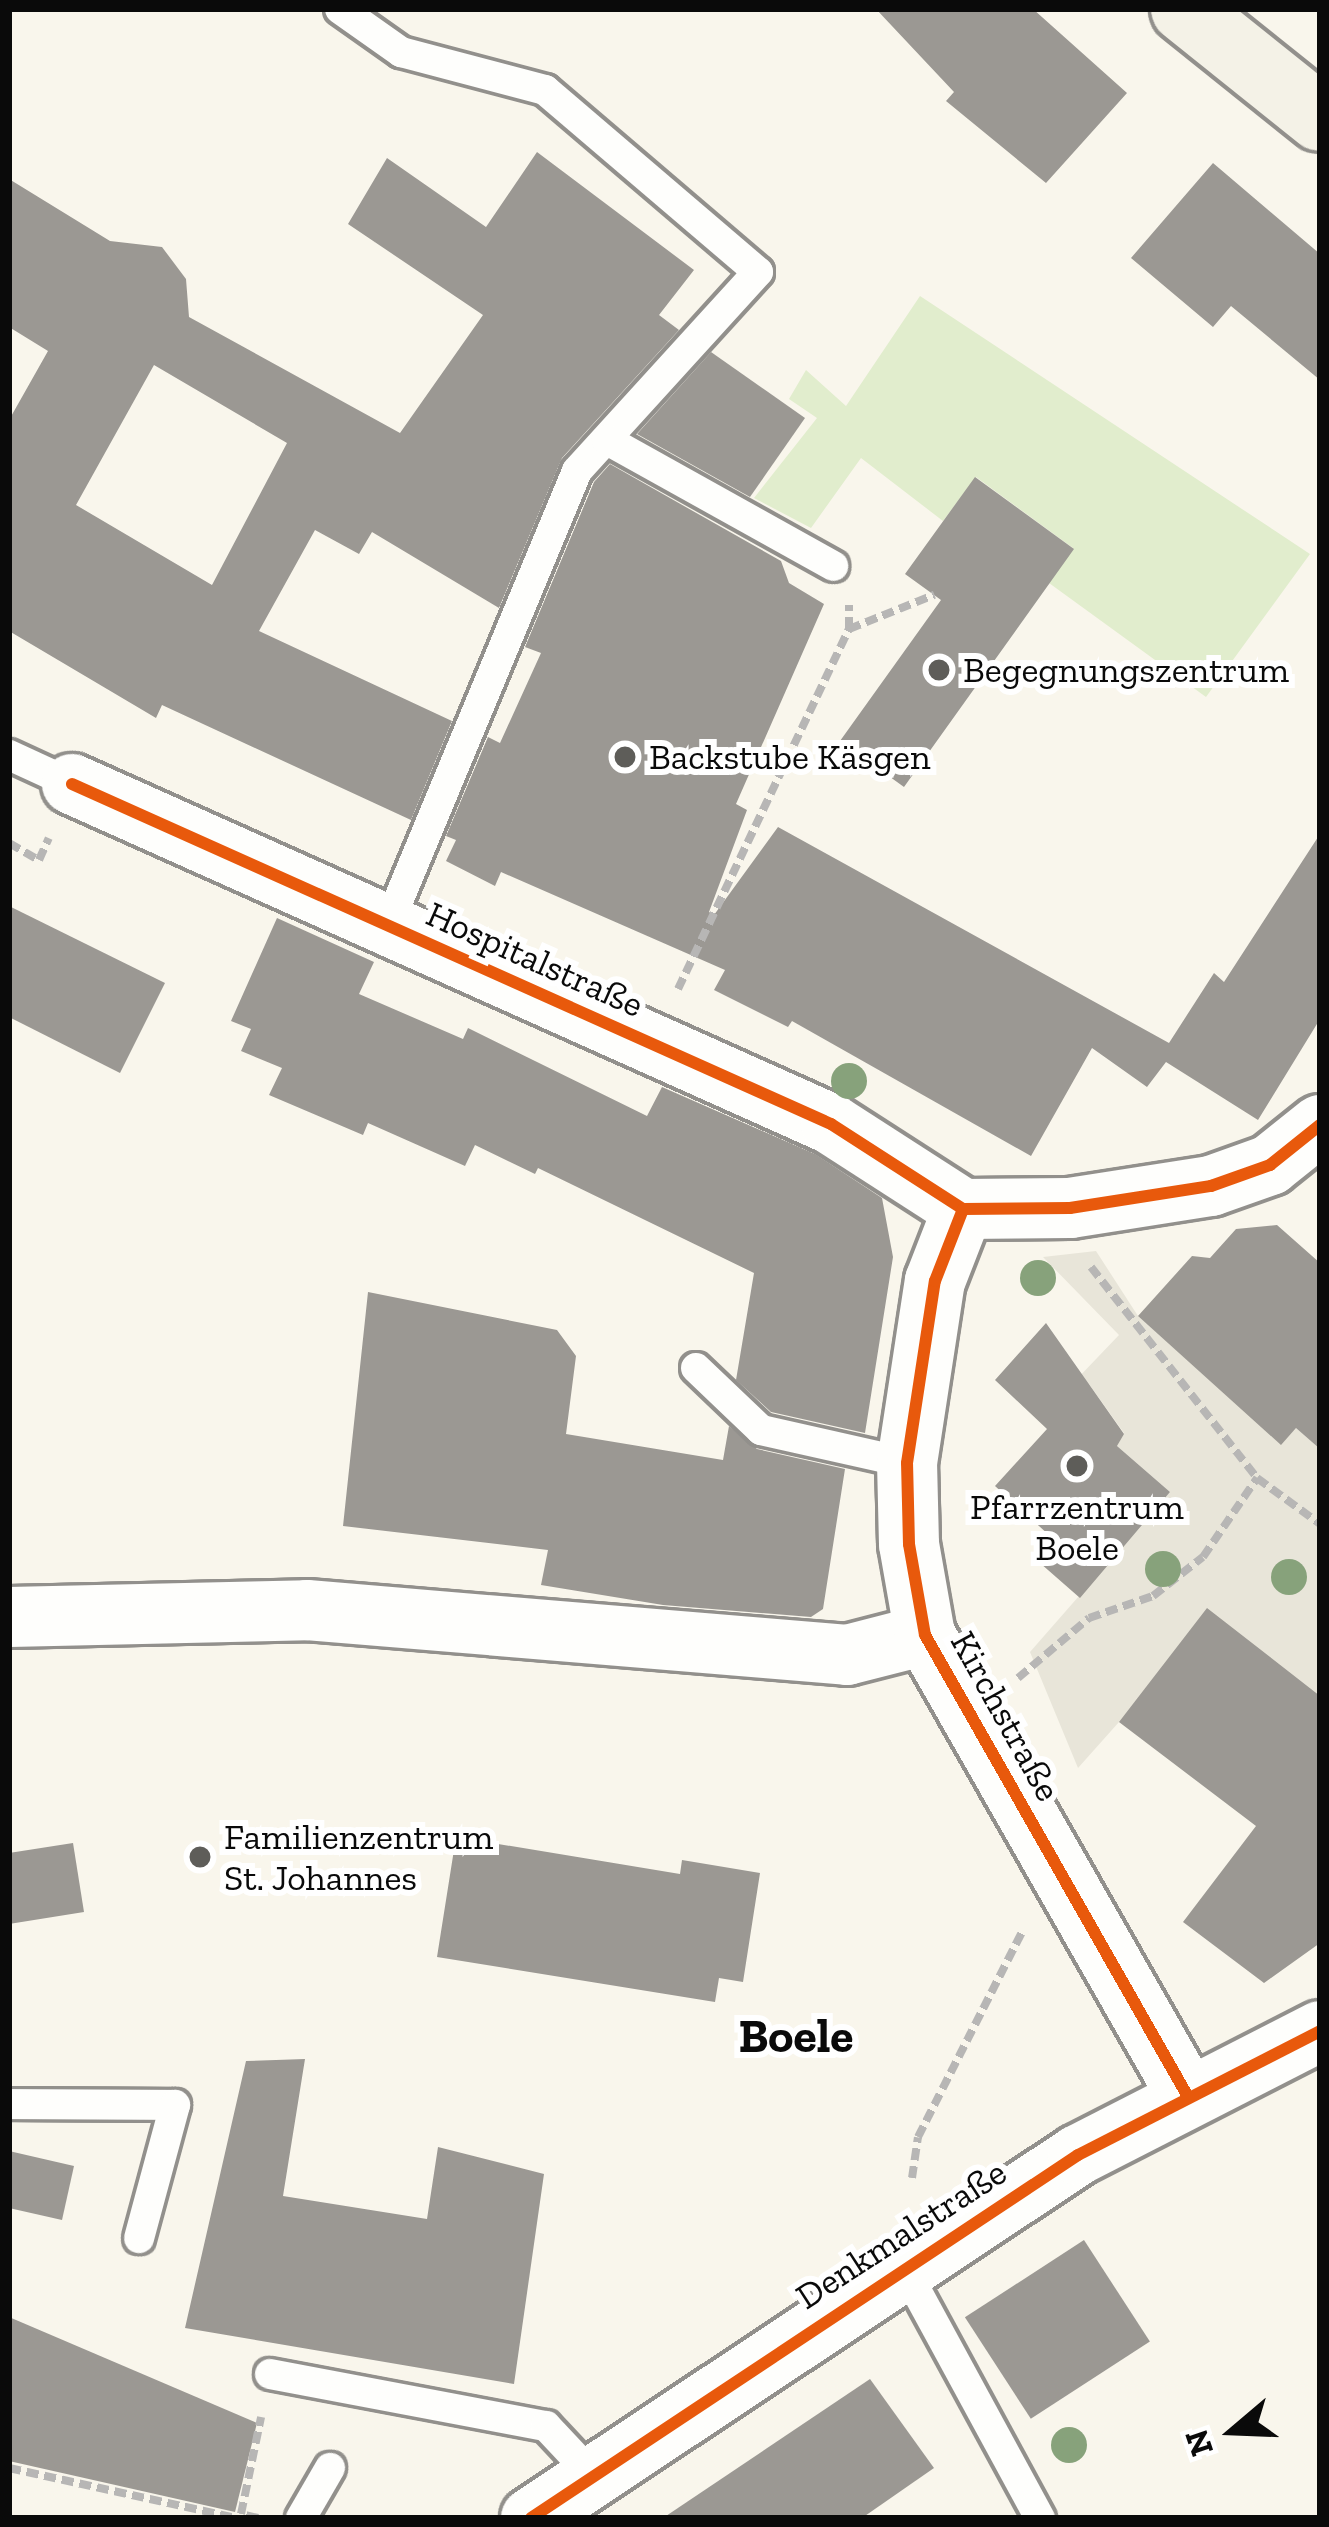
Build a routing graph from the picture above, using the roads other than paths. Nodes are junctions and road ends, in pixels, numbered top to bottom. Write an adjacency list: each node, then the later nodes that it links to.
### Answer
1 (340, 9): 4 (lane)
2 (1184, 9): 3 (street)
3 (1320, 118)
4 (607, 440): 5 (lane); 8 (lane)
5 (833, 566)
6 (9, 754): 7 (lane, Hospitalstraße)
7 (72, 784): 8 (street, Hospitalstraße)
8 (388, 926): 10 (street, Hospitalstraße)
9 (1320, 1125): 10 (street)
10 (963, 1208): 12 (street, Kirchstraße)
11 (696, 1368): 12 (lane)
12 (907, 1463): 14 (street, Kirchstraße)
13 (9, 1617): 14 (street, Kirchstraße)
14 (925, 1635): 16 (street, Kirchstraße)
15 (1310, 2053): 16 (street, Denkmalstraße)
16 (1186, 2095): 19 (street, Denkmalstraße)
17 (9, 2104): 18 (lane)
18 (140, 2238)
19 (903, 2266): 22 (street, Denkmalstraße); 25 (lane)
20 (270, 2374): 22 (lane)
21 (330, 2468): 23 (lane)
22 (592, 2476): 24 (street, Denkmalstraße)
23 (301, 2518)
24 (531, 2518)
25 (1040, 2518)

